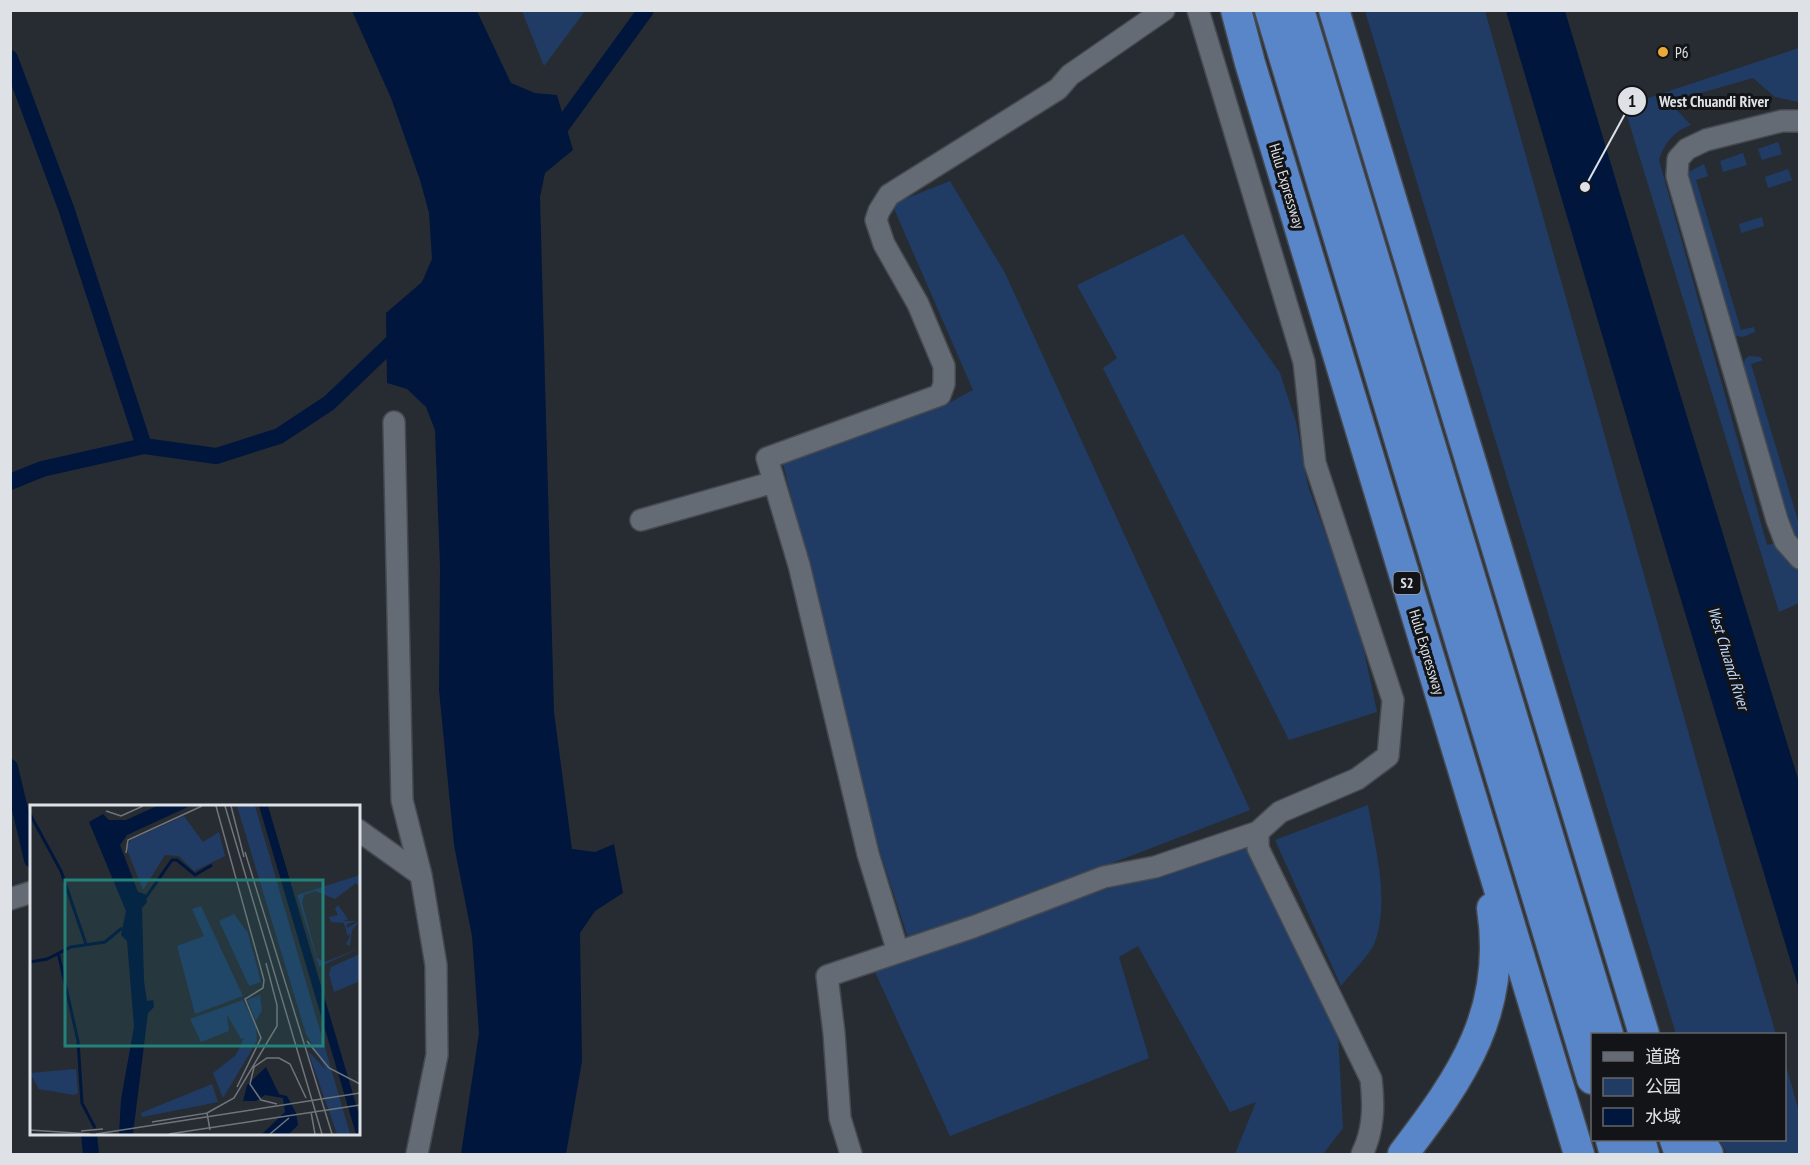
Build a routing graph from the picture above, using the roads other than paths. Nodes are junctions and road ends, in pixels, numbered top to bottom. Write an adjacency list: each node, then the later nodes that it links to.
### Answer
1 (1164, 10): 9 (street)
2 (1198, 10): 15 (street)
3 (1236, 10): 12 (highway, Hulu Expressway / S2)
4 (1270, 10): 23 (highway, S2)
5 (1299, 10): 20 (highway)
6 (1334, 10): 13 (highway)
7 (1800, 121): 11 (street)
8 (394, 422): 16 (street)
9 (774, 482): 10 (street); 19 (street)
10 (641, 520)
11 (1800, 558)
12 (1404, 575): 28 (highway); 29 (highway, Hulu Expressway / S2)
13 (1551, 727): 21 (highway); 22 (highway)
14 (360, 831): 16 (street)
15 (1258, 832): 19 (street); 27 (street)
16 (421, 875): 25 (street)
17 (30, 893): 18 (street)
18 (10, 899)
19 (898, 952): 26 (street)
20 (1607, 1033)
21 (1643, 1033)
22 (1655, 1033)
23 (1591, 1072)
24 (1701, 1141): 30 (highway)
25 (417, 1155)
26 (851, 1155)
27 (1362, 1155)
28 (1403, 1155)
29 (1579, 1155)
30 (1708, 1155)

